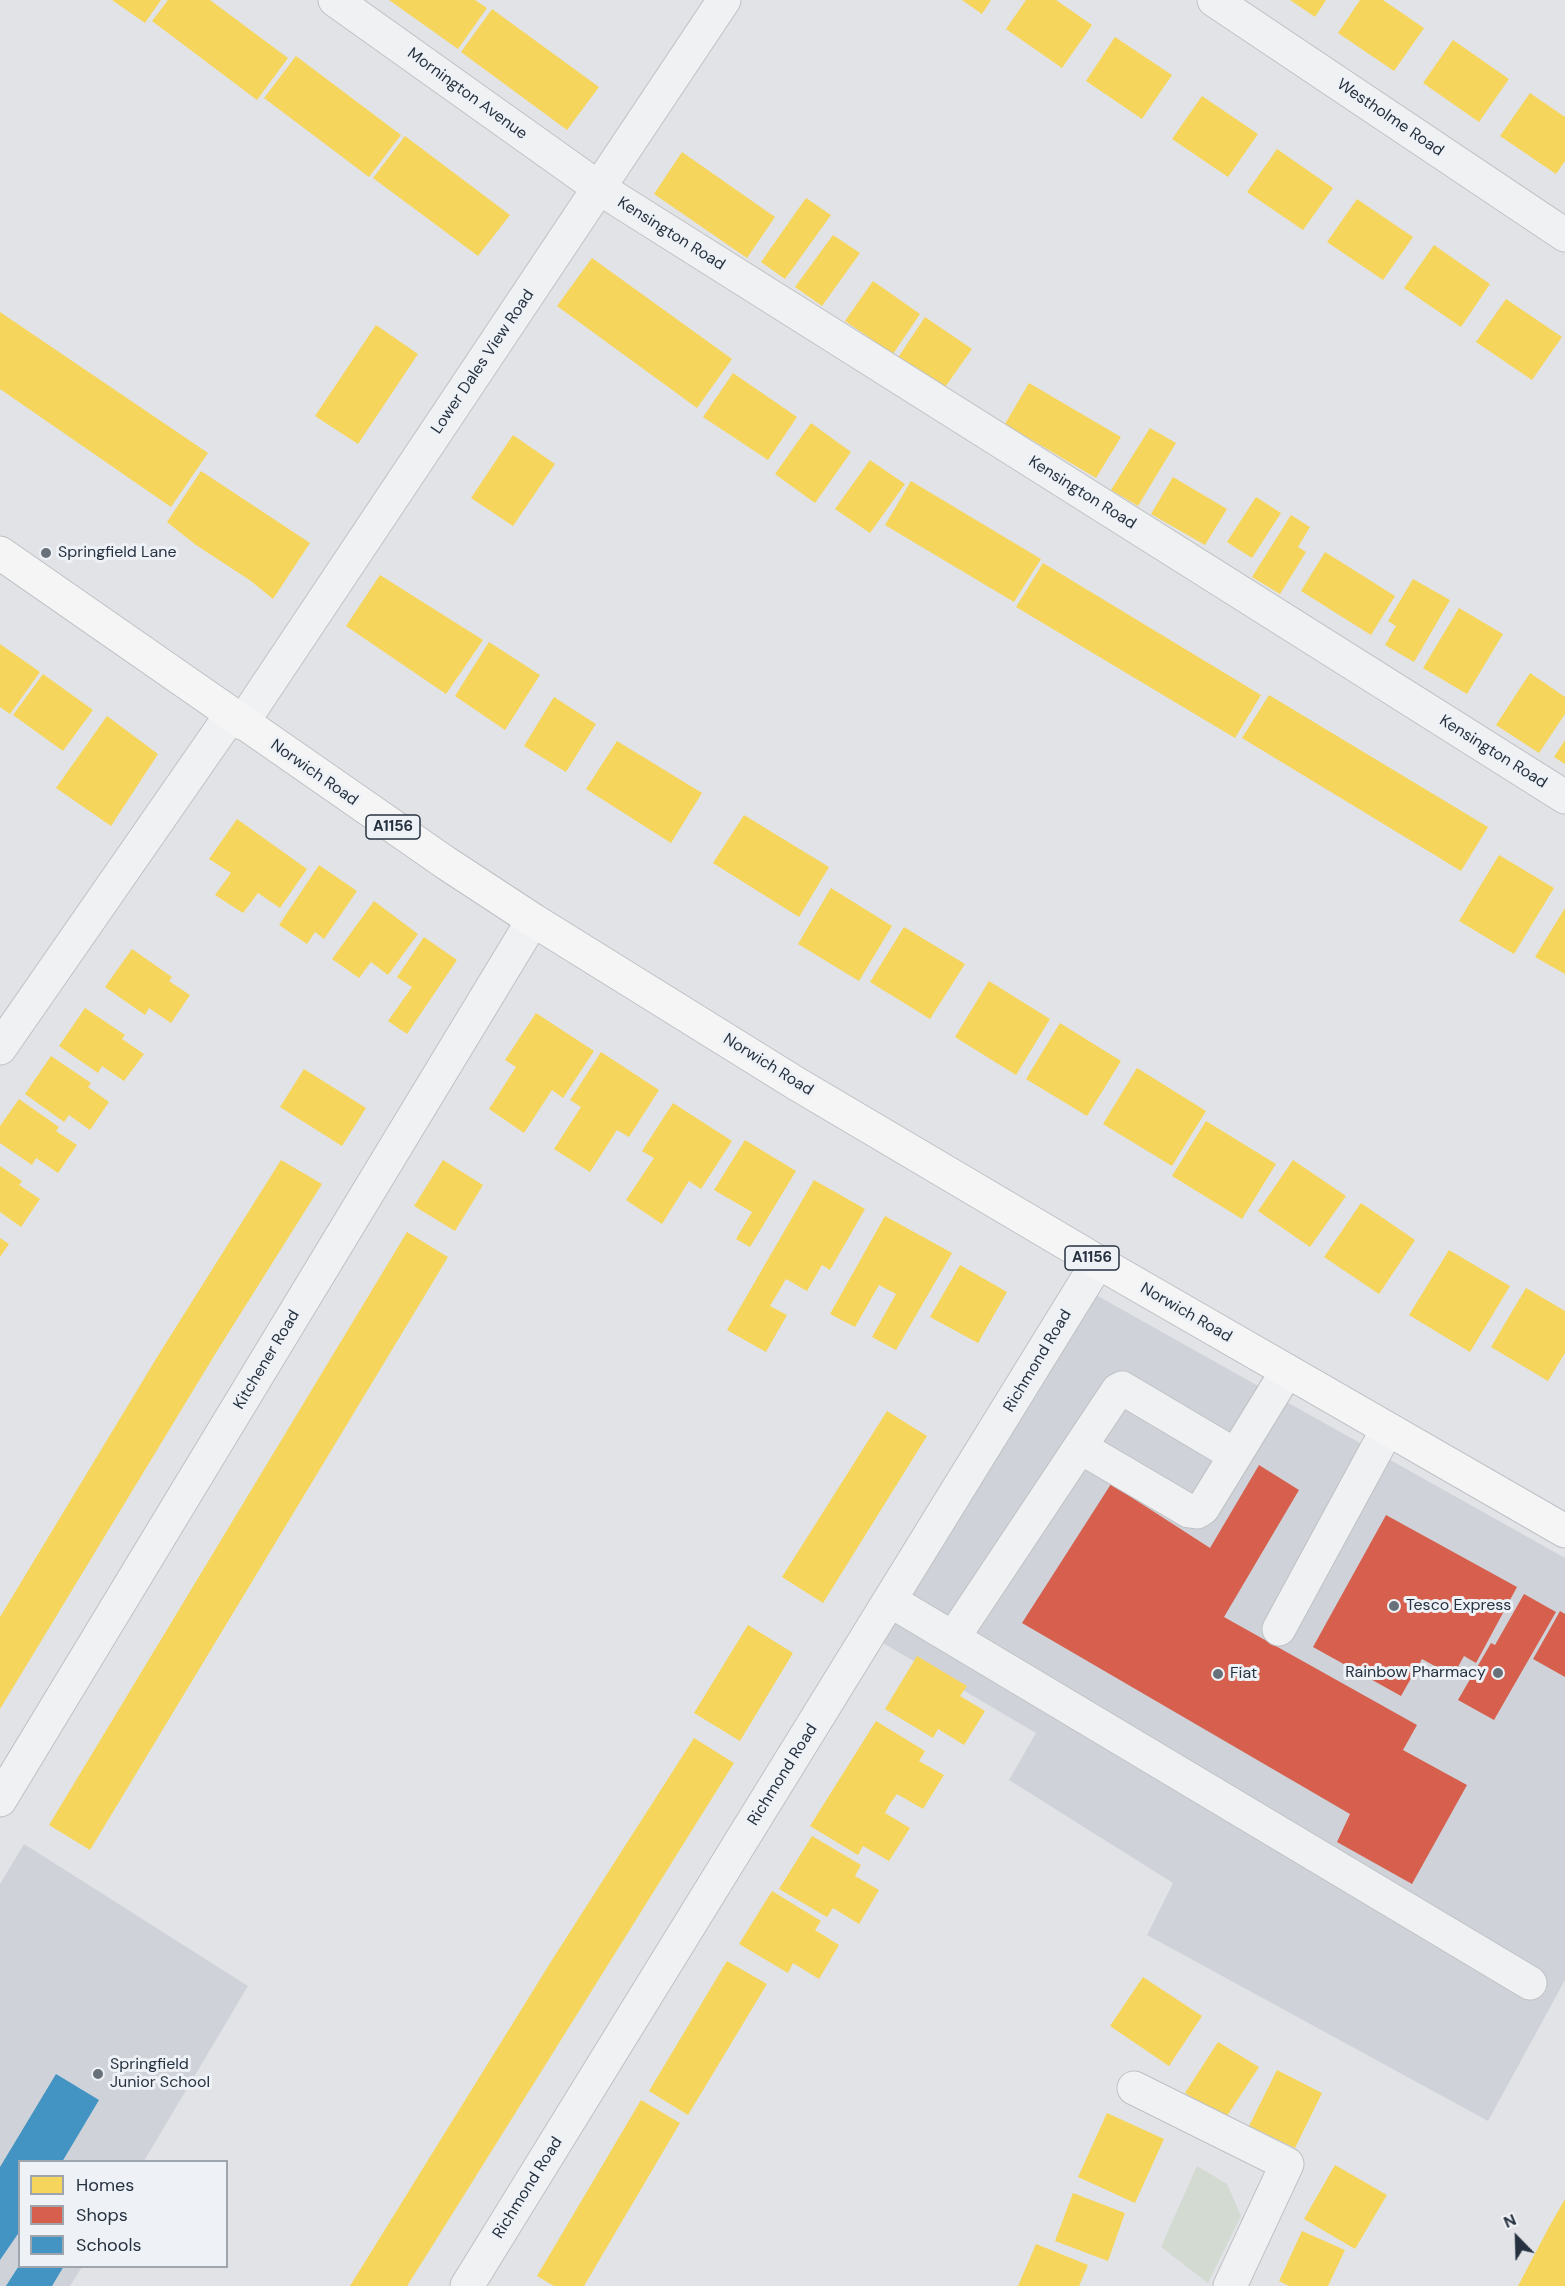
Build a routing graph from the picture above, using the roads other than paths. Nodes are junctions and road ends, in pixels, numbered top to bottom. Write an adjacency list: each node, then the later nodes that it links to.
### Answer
1 (335, 0): 4 (street, Mornington Avenue)
2 (724, 0): 4 (street, Lower Dales View Road)
3 (1214, 0): 5 (street, Westholme Road)
4 (599, 188): 7 (street, Lower Dales View Road); 8 (street, Kensington Road)
5 (1565, 235)
6 (0, 553): 7 (main road, Norwich Road / A1156)
7 (236, 719): 9 (main road, Norwich Road / A1156); 10 (street)
8 (1565, 797)
9 (533, 920): 11 (main road, Norwich Road / A1156); 20 (street, Kitchener Road)
10 (0, 1048)
11 (1098, 1262): 12 (main road, Norwich Road / A1156); 17 (street, Richmond Road)
12 (1287, 1371): 13 (main road, Norwich Road / A1156); 15 (street)
13 (1387, 1430): 16 (main road, Norwich Road / A1156); 18 (street)
14 (1080, 1447): 15 (street); 15 (street); 19 (street)
15 (1235, 1455)
16 (1565, 1531)
17 (891, 1601): 19 (street); 23 (street, Richmond Road)
18 (1279, 1629)
19 (953, 1638): 21 (street)
20 (0, 1800)
21 (1530, 1983)
22 (1134, 2088): 24 (street)
23 (467, 2286)
24 (1230, 2286)

